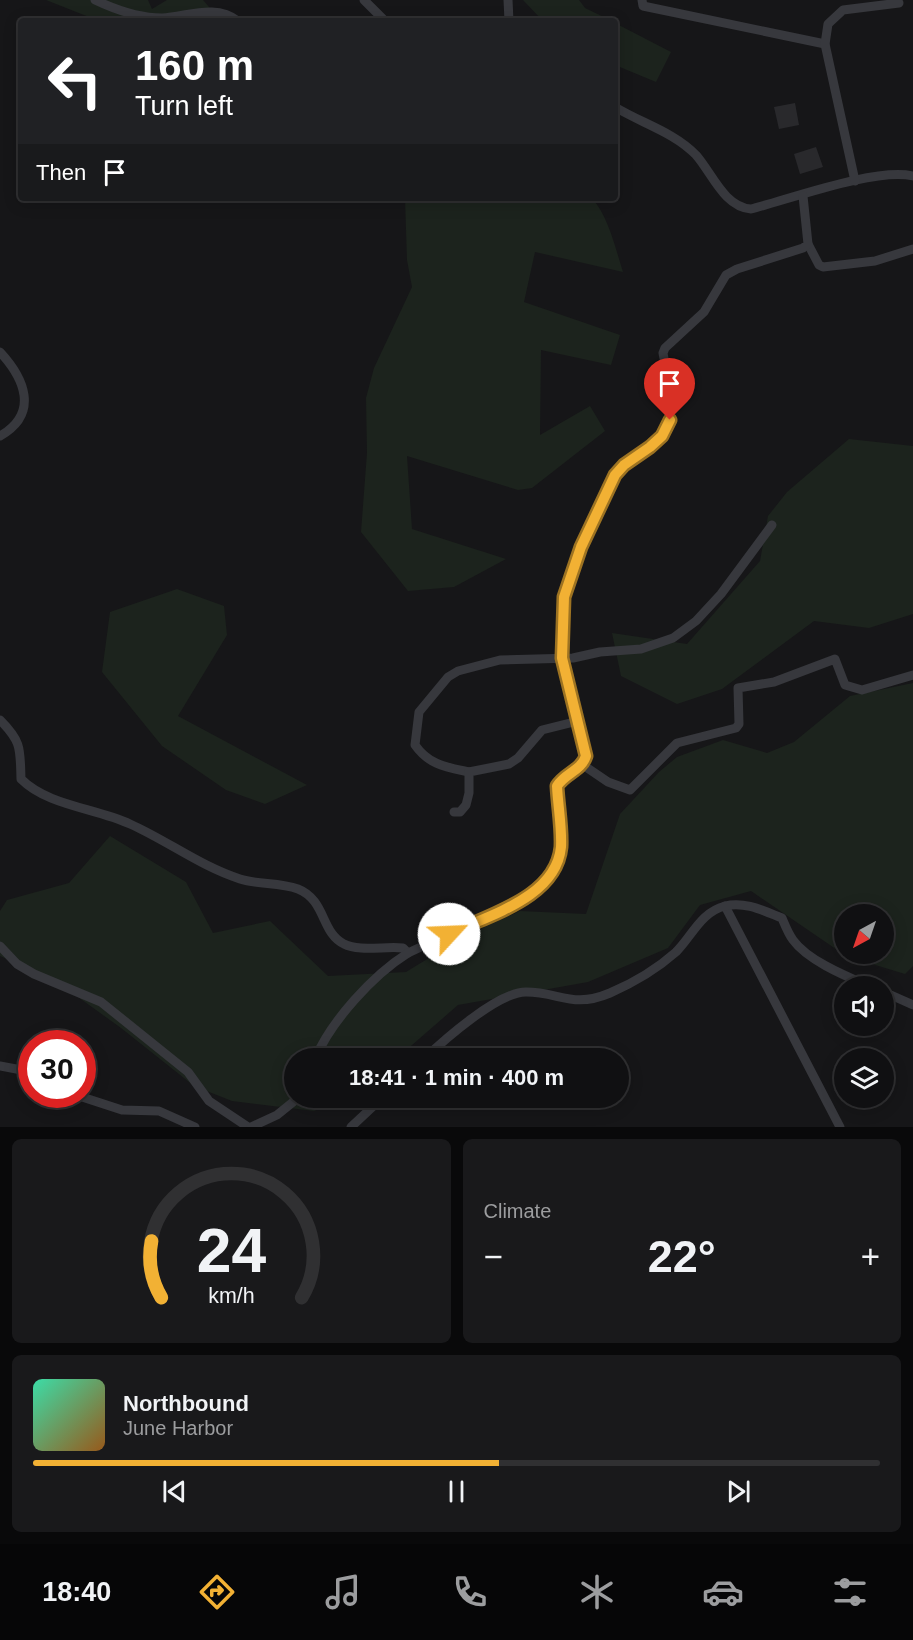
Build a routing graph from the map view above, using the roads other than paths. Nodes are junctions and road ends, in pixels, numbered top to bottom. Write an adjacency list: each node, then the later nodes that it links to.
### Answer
1 (95, 0): 7 (street)
2 (364, 0): 9 (street)
3 (508, 0): 10 (street)
4 (642, 0): 11 (street)
5 (899, 3): 11 (street)
6 (162, 18): 8 (street)
7 (162, 18)
8 (235, 18)
9 (382, 18)
10 (509, 18)
11 (825, 44): 14 (street)
12 (618, 109): 15 (street)
13 (913, 176): 14 (street)
14 (855, 181): 15 (street)
15 (803, 196): 16 (street)
16 (808, 244): 17 (street); 21 (street)
17 (913, 249)
18 (0, 352): 19 (street)
19 (0, 436)
20 (772, 525): 21 (street)
21 (562, 658): 24 (street); 26 (street)
22 (913, 675): 25 (street)
23 (0, 720): 30 (street)
24 (578, 721): 25 (street); 26 (street)
25 (583, 765): 30 (street)
26 (469, 772): 27 (street)
27 (454, 812)
28 (725, 906): 31 (street); 35 (street); 44 (street)
29 (0, 946): 42 (street)
30 (408, 953): 34 (street)
31 (848, 976)
32 (894, 996): 33 (street)
33 (913, 1005)
34 (321, 1048)
35 (436, 1048)
36 (0, 1066): 37 (street)
37 (18, 1069)
38 (96, 1102): 41 (street)
39 (286, 1108): 42 (street)
40 (371, 1108): 43 (street)
41 (195, 1127)
42 (249, 1127)
43 (351, 1127)
44 (840, 1127)

